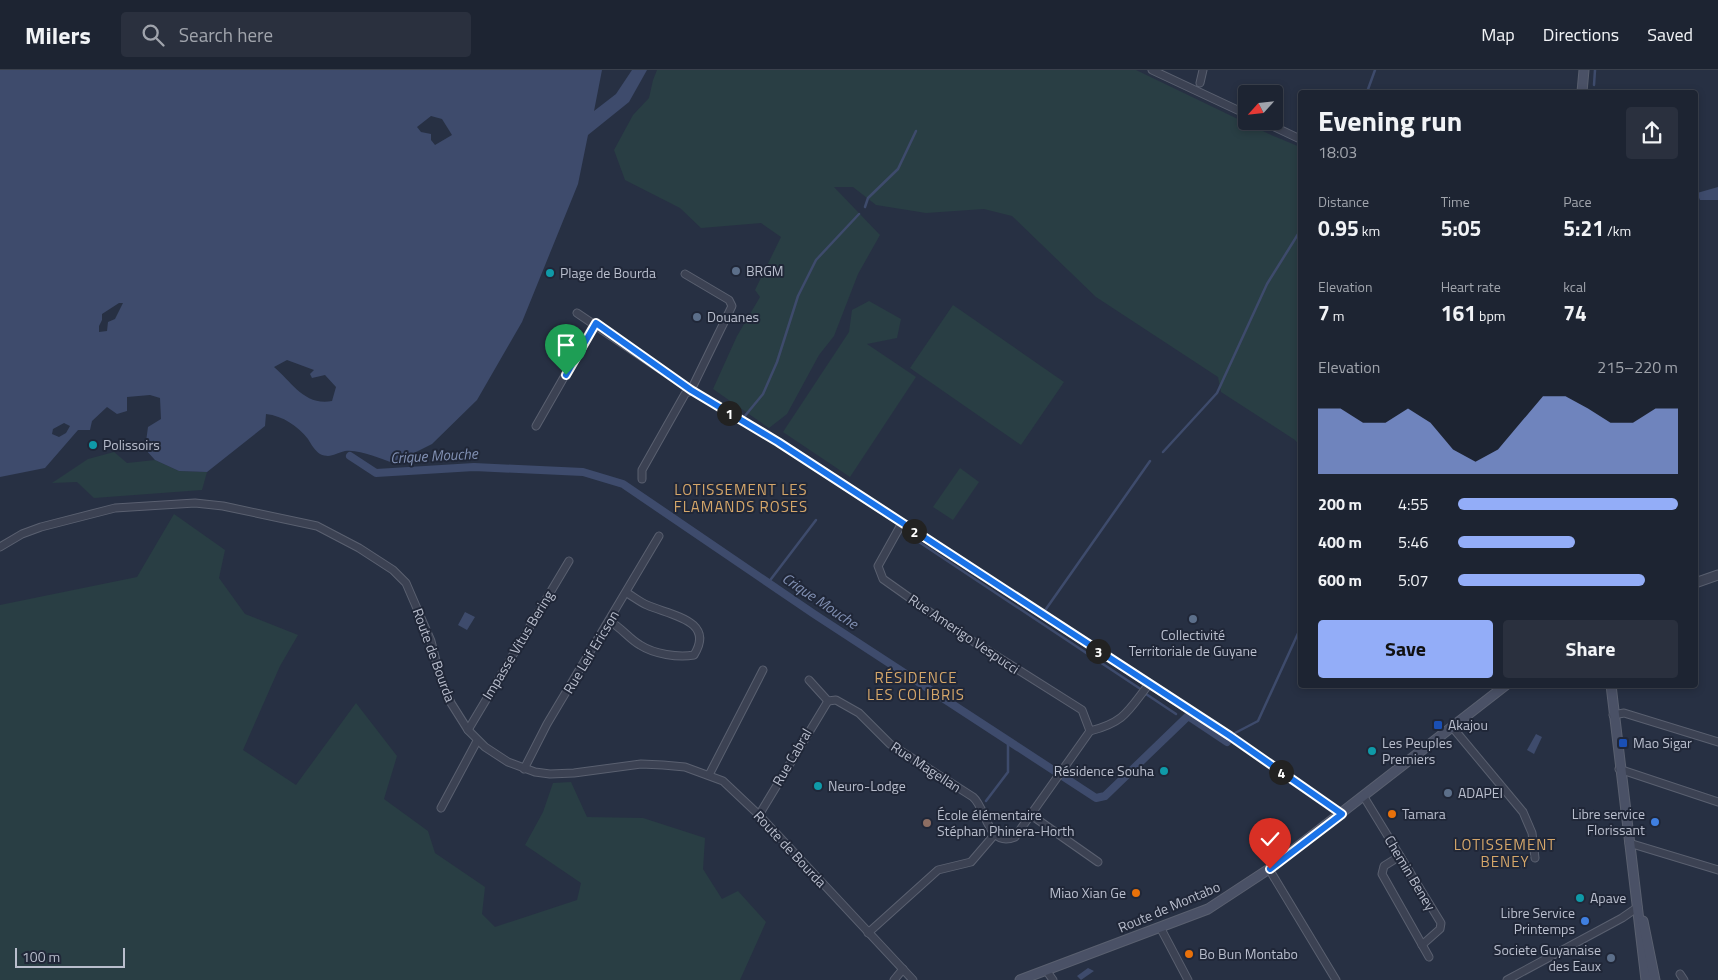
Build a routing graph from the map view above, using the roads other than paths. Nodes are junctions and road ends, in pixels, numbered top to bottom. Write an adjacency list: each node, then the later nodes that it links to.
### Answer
1 (1152, 70): 6 (street)
2 (1203, 70): 4 (street)
3 (1584, 70): 5 (main road)
4 (1200, 83)
5 (1582, 90)
6 (1238, 110)
7 (1281, 130): 8 (street)
8 (1298, 138)
9 (685, 274): 12 (street)
10 (577, 313): 11 (street)
11 (596, 323): 12 (street); 13 (street)
12 (691, 390): 14 (street); 15 (street)
13 (536, 426)
14 (642, 479)
15 (902, 523): 25 (street); 33 (street, Rue Amerigo Vespucci)
16 (659, 536): 21 (street, Rue Leif Ericson)
17 (0, 547): 32 (street, Route de Bourda)
18 (569, 560): 32 (street, Impasse Vitus Bering)
19 (1718, 575): 20 (street)
20 (1698, 582)
21 (627, 593): 22 (street, Rue Leif Ericson); 22 (street)
22 (609, 621): 36 (street, Rue Leif Ericson)
23 (763, 670): 38 (street)
24 (809, 680): 29 (street, Rue Magellan)
25 (1149, 684): 33 (street); 42 (street)
26 (1502, 688): 31 (main road, Route de Montabo)
27 (1605, 688): 30 (main road)
28 (1610, 688): 30 (main road)
29 (828, 701): 43 (street, Rue Cabral); 45 (street, Rue Magellan)
30 (1613, 715): 35 (street); 37 (main road)
31 (1453, 728): 39 (main road, Route de Montabo); 48 (street)
32 (468, 730): 34 (street, Route de Bourda)
33 (1090, 731): 44 (street)
34 (477, 741): 36 (street, Route de Bourda); 41 (street)
35 (1718, 742)
36 (524, 769): 38 (street, Route de Bourda)
37 (1619, 769): 40 (street); 46 (main road)
38 (709, 775): 43 (street, Route de Bourda)
39 (1364, 797): 42 (main road, Route de Montabo); 47 (street, Chemin Beney)
40 (1718, 802)
41 (441, 808)
42 (1342, 814): 50 (main road, Route de Montabo)
43 (759, 815): 54 (street, Route de Bourda)
44 (1031, 815): 45 (street); 49 (street)
45 (994, 834): 54 (street)
46 (1629, 843): 51 (street); 52 (main road)
47 (1400, 856): 55 (street); 55 (street, Chemin Beney)
48 (1535, 858)
49 (1098, 862)
50 (1270, 869): 53 (main road, Route de Montabo); 65 (street)
51 (1718, 870)
52 (1638, 906): 66 (street); 67 (main road); 68 (main road)
53 (1160, 927): 58 (main road, Route de Montabo); 64 (street)
54 (868, 933): 57 (street, Route de Bourda)
55 (1422, 945): 56 (street)
56 (1429, 957)
57 (903, 969): 59 (street); 60 (street, Route de Bourda)
58 (1046, 970): 61 (main road, Route de Montabo); 62 (main road, Route de Montabo); 63 (street)
59 (894, 980)
60 (913, 980)
61 (1020, 980)
62 (1035, 980)
63 (1052, 980)
64 (1188, 980)
65 (1336, 980)
66 (1507, 980)
67 (1646, 980)
68 (1655, 980)

